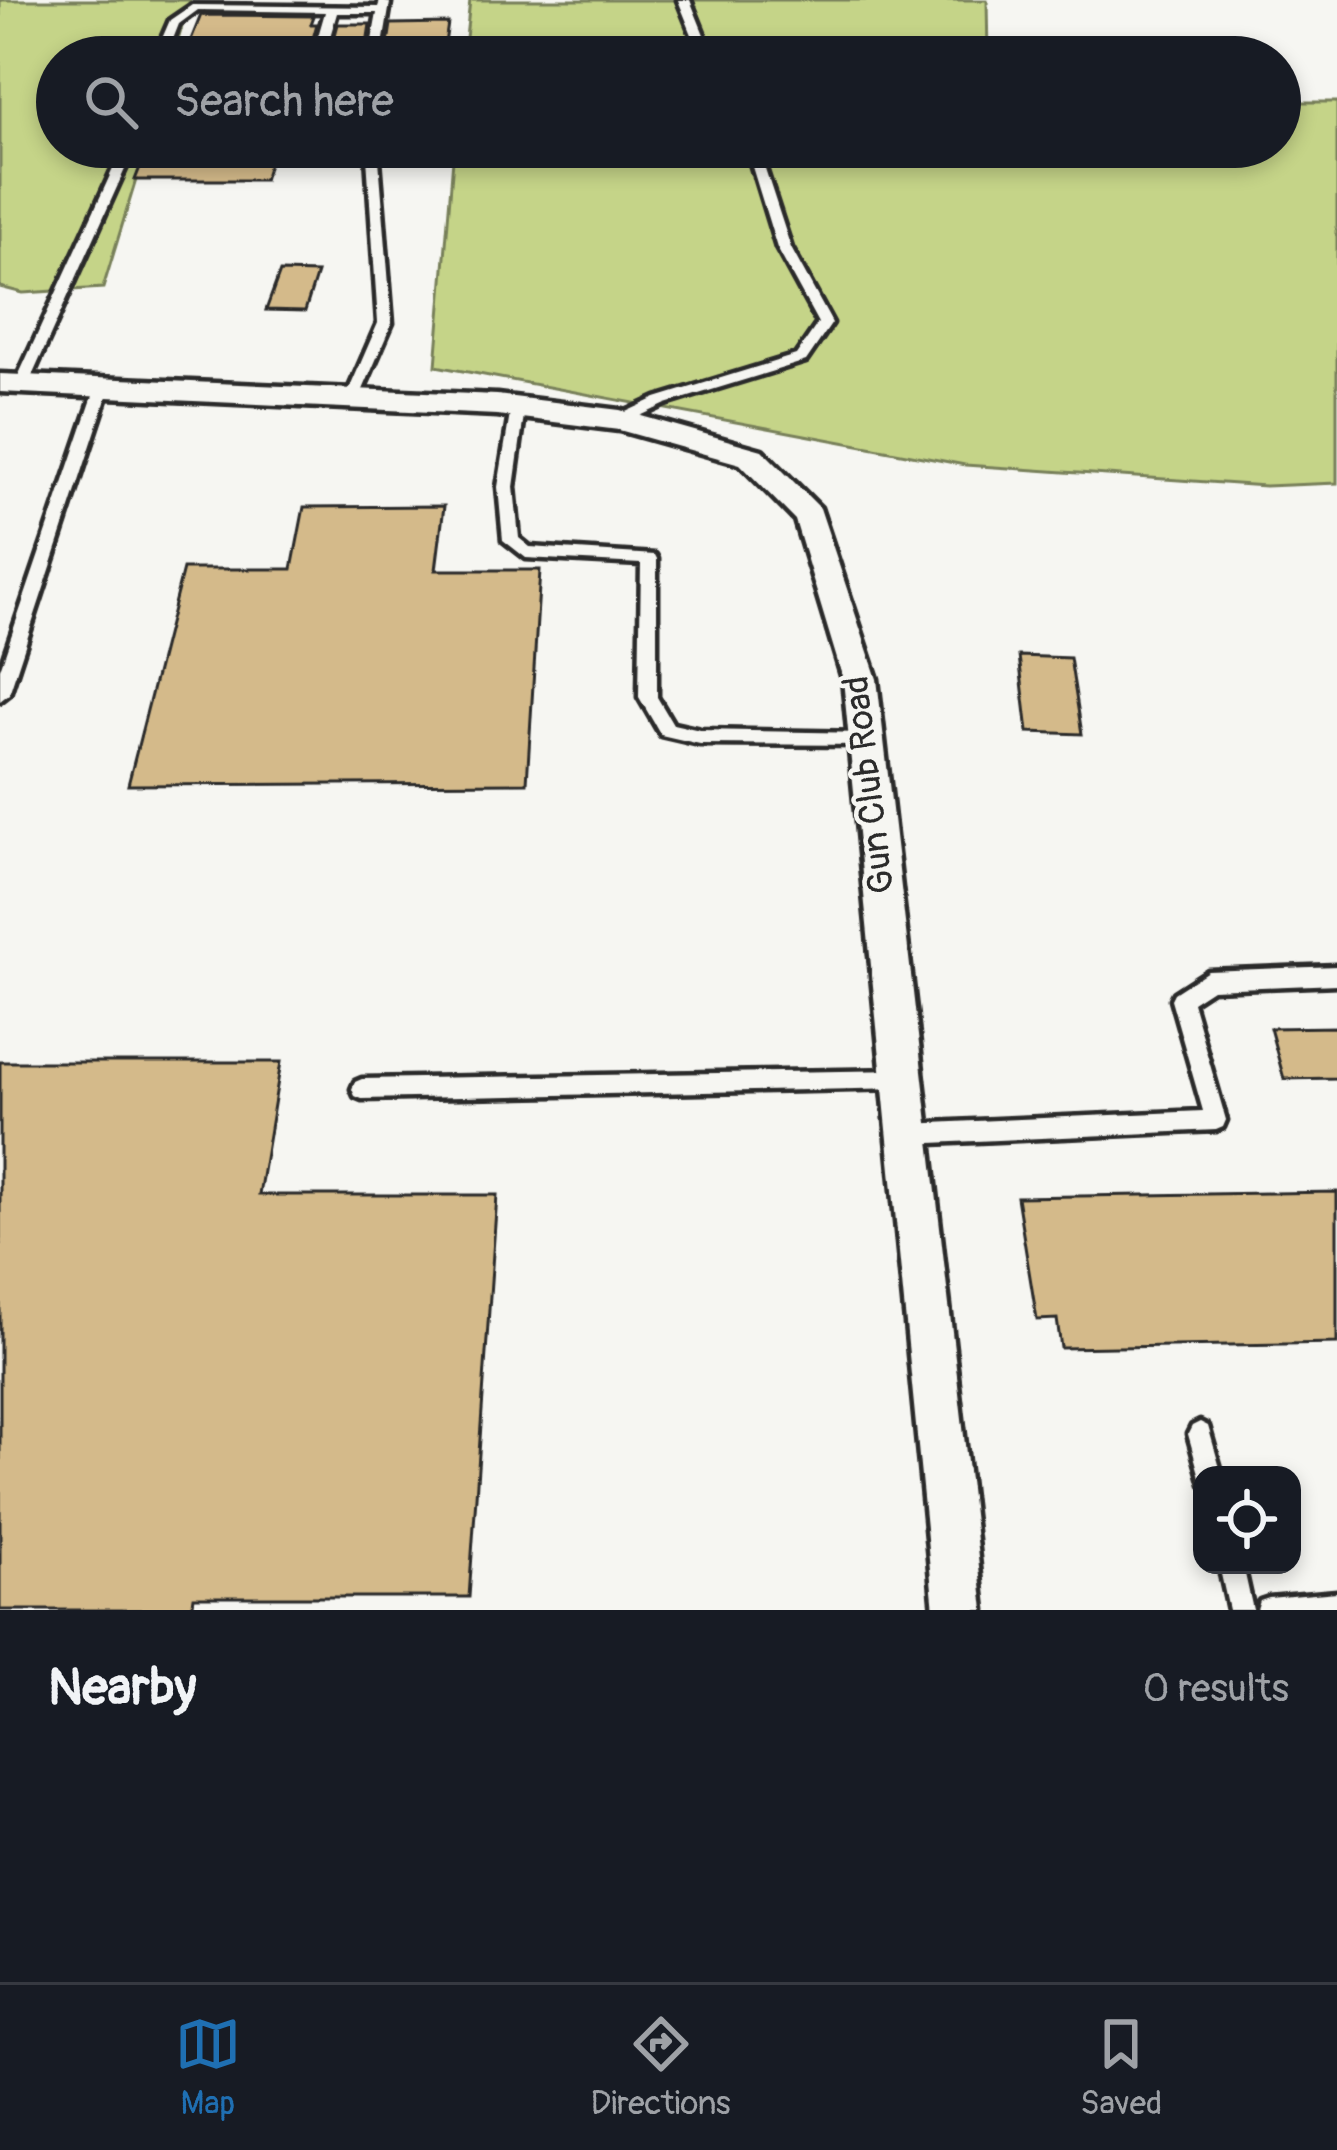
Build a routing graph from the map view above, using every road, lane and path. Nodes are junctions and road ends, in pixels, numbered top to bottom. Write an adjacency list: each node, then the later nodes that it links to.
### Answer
1 (684, 0): 7 (lane)
2 (384, 5): 3 (lane); 6 (lane)
3 (332, 9): 4 (lane); 5 (lane)
4 (168, 36)
5 (324, 36)
6 (379, 36)
7 (699, 36)
8 (118, 168): 11 (lane)
9 (373, 168): 13 (lane)
10 (759, 168): 15 (lane)
11 (11, 383): 12 (street, Gun Club Road)
12 (103, 387): 13 (street, Gun Club Road); 16 (lane)
13 (352, 399): 14 (street, Gun Club Road)
14 (518, 408): 15 (street, Gun Club Road); 17 (lane)
15 (620, 419): 17 (street, Gun Club Road)
16 (0, 694)
17 (867, 740): 19 (street, Gun Club Road)
18 (1337, 975): 21 (lane)
19 (903, 1079): 20 (lane); 21 (street, Gun Club Road)
20 (362, 1089)
21 (909, 1134): 26 (street, Gun Club Road)
22 (1200, 1434): 23 (lane)
23 (1208, 1466)
24 (1233, 1574): 27 (lane)
25 (1337, 1604): 28 (lane)
26 (959, 1610)
27 (1241, 1610)
28 (1269, 1610)

